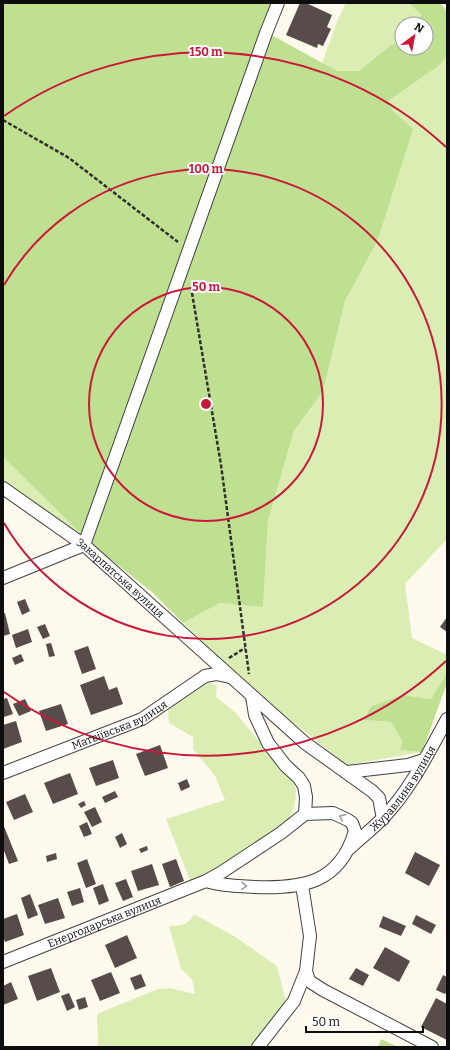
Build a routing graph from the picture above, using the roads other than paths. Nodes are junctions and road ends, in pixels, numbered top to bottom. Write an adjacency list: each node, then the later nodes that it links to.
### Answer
1 (278, 3): 3 (street)
2 (3, 488): 3 (street, Закарпатська вулиця)
3 (84, 545): 4 (street); 5 (street, Закарпатська вулиця)
4 (3, 578)
5 (230, 677): 6 (street, Закарпатська вулиця); 10 (street, Матвіївська вулиця)
6 (252, 696): 9 (street, Закарпатська вулиця); 11 (street)
7 (447, 718): 8 (street, Журавлина вулиця)
8 (424, 760): 9 (street); 12 (street, Журавлина вулиця)
9 (347, 772): 12 (street, Закарпатська вулиця)
10 (3, 773)
11 (305, 814): 13 (street, one-way to 11); 14 (street, Енергодарська вулиця)
12 (383, 819): 13 (street, Журавлина вулиця)
13 (348, 850): 15 (street)
14 (206, 881): 15 (street, one-way to 15); 16 (street, Енергодарська вулиця)
15 (302, 886): 17 (street)
16 (3, 962)
17 (306, 971): 18 (street); 19 (street)
18 (258, 1047)
19 (432, 1047)

